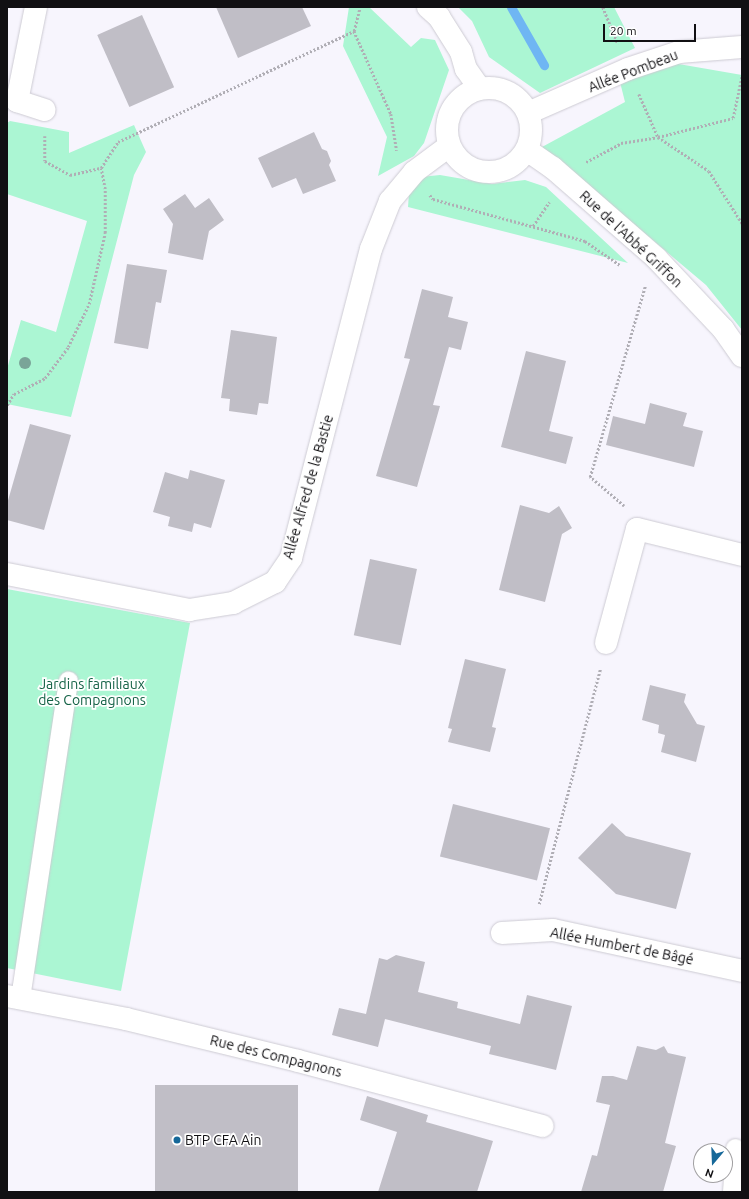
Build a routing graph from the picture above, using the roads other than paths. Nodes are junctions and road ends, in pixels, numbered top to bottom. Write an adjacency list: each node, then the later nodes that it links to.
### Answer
1 (36, 7): 5 (street)
2 (428, 7): 4 (street)
3 (742, 48): 7 (street, Allée Pombeau)
4 (480, 89): 7 (street); 8 (street)
5 (12, 105): 6 (street)
6 (45, 110)
7 (528, 113): 9 (street)
8 (449, 146): 9 (street); 12 (street, Allée Alfred de la Bastie)
9 (526, 150): 10 (street, Rue de l'Abbé Griffon)
10 (742, 356)
11 (742, 555): 13 (street)
12 (7, 574)
13 (606, 643)
14 (68, 681): 17 (lane)
15 (502, 934): 16 (street, Allée Humbert de Bâgé)
16 (742, 971)
17 (13, 997): 18 (street, Rue des Compagnons)
18 (543, 1126)
19 (735, 1148): 20 (lane)
20 (732, 1192)

